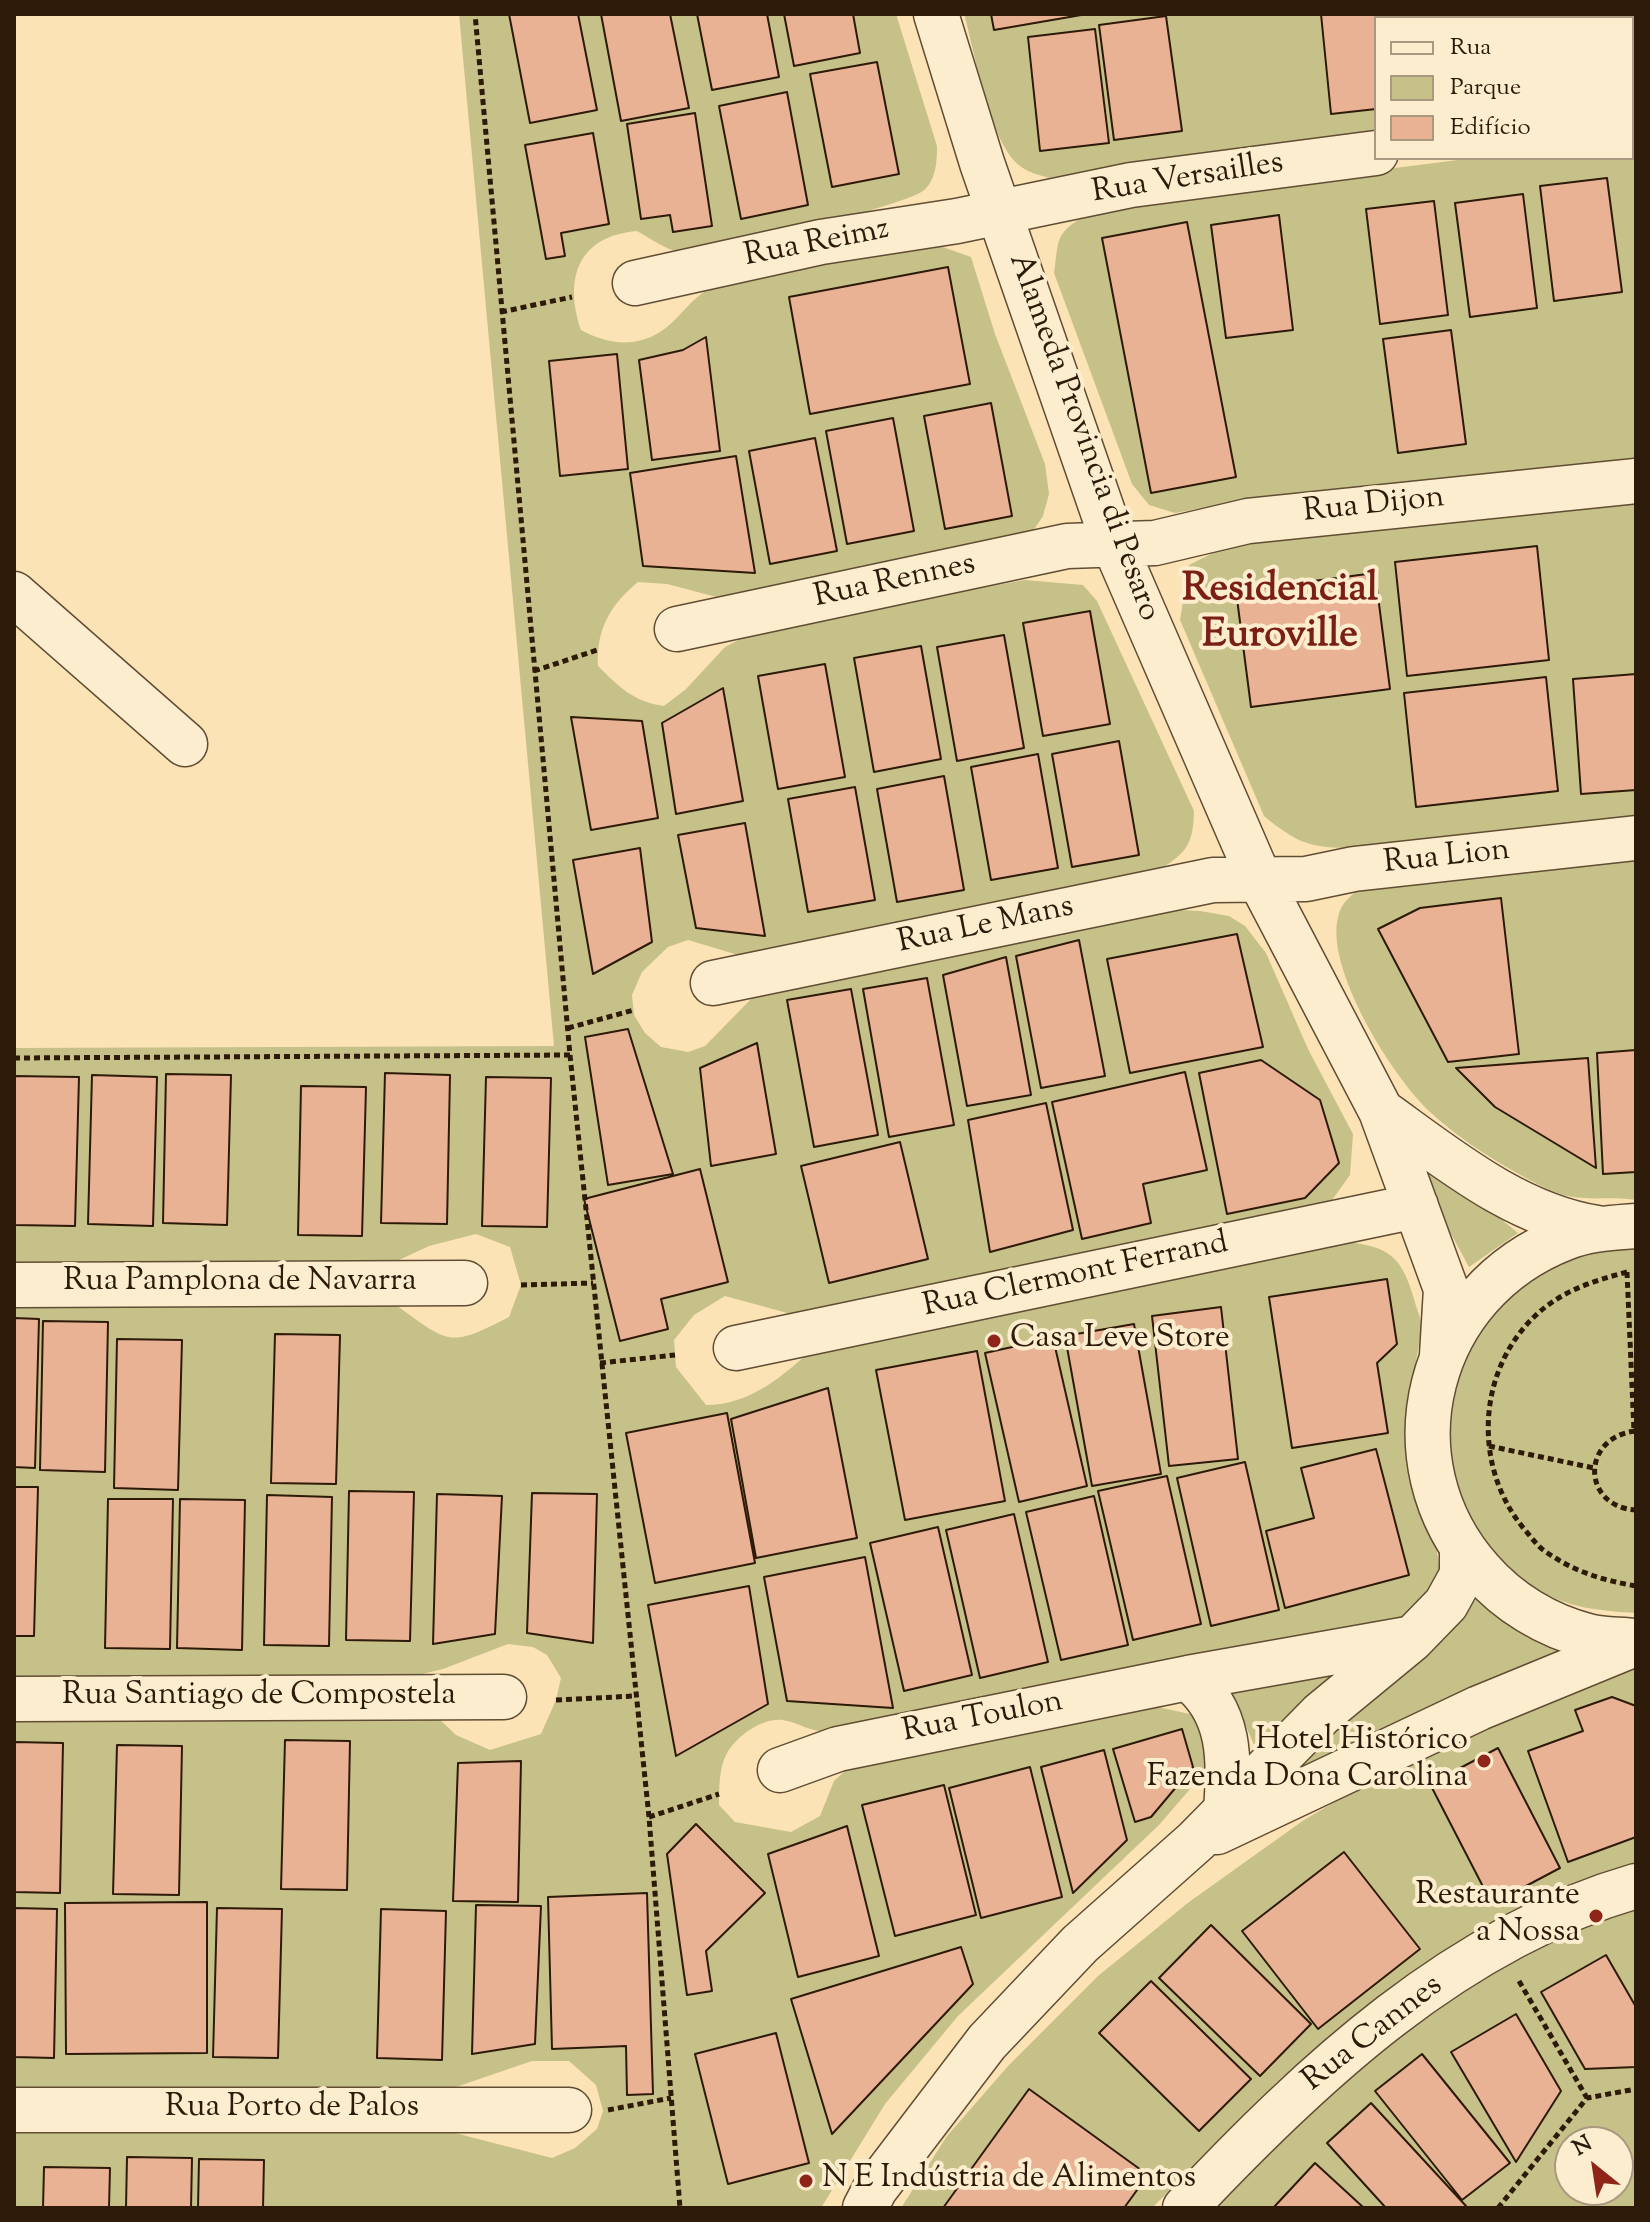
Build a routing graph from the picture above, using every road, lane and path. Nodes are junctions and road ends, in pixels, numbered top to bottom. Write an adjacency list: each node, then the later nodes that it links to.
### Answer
1 (475, 14): 7 (path)
2 (936, 14): 4 (street, Alameda Provincia di Pesaro)
3 (1374, 153): 4 (street, Rua Versailles)
4 (1001, 212): 5 (street, Rua Reimz); 9 (street, Alameda Provincia di Pesaro)
5 (635, 283)
6 (572, 297): 7 (path)
7 (501, 312): 13 (path)
8 (1636, 481): 9 (street, Rua Dijon)
9 (1114, 544): 11 (street, Rua Rennes); 16 (street, Alameda Provincia di Pesaro)
10 (14, 594): 14 (street)
11 (677, 629)
12 (597, 650): 13 (path)
13 (534, 671): 19 (path)
14 (185, 744)
15 (1636, 838): 16 (street, Rua Lion)
16 (1259, 878): 17 (street, Rua Le Mans); 22 (street, Alameda Provincia di Pesaro)
17 (713, 983)
18 (634, 1010): 19 (path)
19 (568, 1028): 20 (path)
20 (570, 1055): 21 (path); 28 (path)
21 (14, 1058)
22 (1381, 1111): 23 (street, Alameda Provincia di Pesaro); 24 (street, Alameda Provincia di Pesaro)
23 (1416, 1206): 31 (street, Rua Clermont Ferrand); 33 (street, Alameda Provincia di Pesaro)
24 (1617, 1227): 33 (street)
25 (1627, 1272): 26 (path); 35 (path); 36 (path)
26 (1636, 1272)
27 (465, 1283): 29 (street, Rua Pamplona de Navarra)
28 (593, 1283): 30 (path); 34 (path)
29 (14, 1285)
30 (521, 1285)
31 (736, 1348)
32 (675, 1355): 34 (path)
33 (1442, 1355): 39 (street)
34 (600, 1363): 44 (path)
35 (1635, 1431): 37 (path)
36 (1489, 1446): 37 (path); 40 (path)
37 (1594, 1468): 38 (path)
38 (1636, 1510)
39 (1462, 1550): 41 (street); 42 (street)
40 (1636, 1586)
41 (1412, 1639): 43 (street, Rua Toulon); 50 (street)
42 (1636, 1642): 52 (street)
43 (1188, 1678): 48 (street, Rua Toulon); 50 (street)
44 (634, 1696): 47 (path); 51 (path)
45 (504, 1697): 46 (street, Rua Santiago de Compostela)
46 (14, 1699)
47 (556, 1700)
48 (780, 1770)
49 (719, 1794): 51 (path)
50 (1226, 1810): 52 (street)
51 (649, 1817): 56 (path)
52 (1196, 1841): 61 (street)
53 (1636, 1886): 62 (street, Rua Cannes)
54 (1512, 1968): 57 (path)
55 (1636, 2089): 57 (path)
56 (671, 2098): 59 (path); 60 (path)
57 (1587, 2098): 63 (path)
58 (14, 2110): 59 (street, Rua Porto de Palos)
59 (586, 2111)
60 (680, 2208)
61 (865, 2208)
62 (1185, 2208)
63 (1498, 2208)

